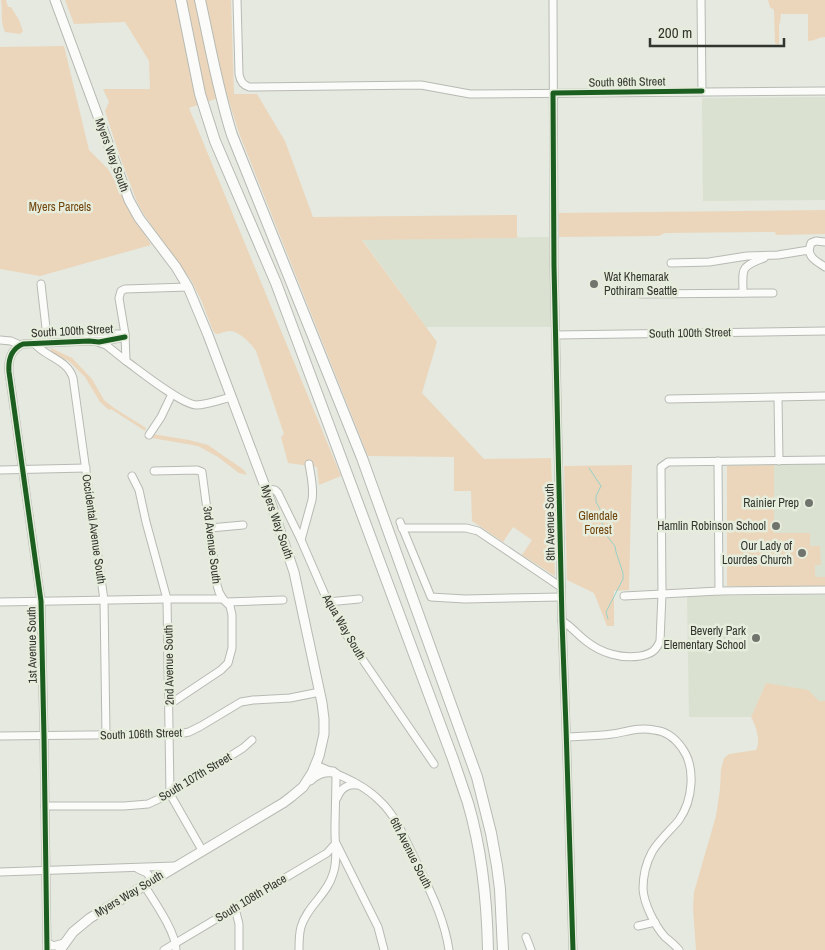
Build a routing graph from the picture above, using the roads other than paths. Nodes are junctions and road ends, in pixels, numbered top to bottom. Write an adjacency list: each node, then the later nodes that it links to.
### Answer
1 (55, 0): 16 (main road, Myers Way South)
2 (181, 0): 99 (highway)
3 (200, 0): 79 (highway)
4 (237, 0): 9 (street, South 96th Street)
5 (553, 0): 9 (street, 8th Avenue South)
6 (701, 0): 8 (street)
7 (825, 91): 8 (street, South 96th Street)
8 (702, 92): 9 (street, South 96th Street)
9 (553, 93): 22 (street, 8th Avenue South)
10 (825, 242): 11 (street)
11 (809, 250): 12 (street); 14 (street)
12 (769, 256): 13 (street); 17 (street)
13 (671, 262)
14 (825, 268)
15 (41, 284): 21 (street, South 100th Street)
16 (188, 287): 21 (street); 30 (main road, Myers Way South)
17 (743, 293): 18 (street); 19 (street)
18 (774, 293)
19 (641, 294)
20 (825, 331): 22 (street, South 100th Street)
21 (125, 335): 24 (street, South 100th Street); 27 (street)
22 (556, 335): 47 (street, 8th Avenue South)
23 (0, 340): 26 (street)
24 (99, 342): 25 (street, South 100th Street); 27 (street, South 100th Street)
25 (34, 343): 26 (street, South 100th Street); 38 (street, Occidental Avenue South)
26 (20, 345): 40 (street, 1st Avenue South)
27 (126, 361): 28 (street)
28 (172, 394): 30 (street); 33 (street)
29 (825, 396): 31 (street)
30 (231, 398): 43 (main road, Myers Way South)
31 (778, 398): 32 (street); 36 (street)
32 (669, 399)
33 (149, 435)
34 (825, 460): 36 (street)
35 (718, 461): 36 (street); 49 (street); 50 (street)
36 (778, 461)
37 (309, 464): 46 (street)
38 (86, 468): 40 (street); 55 (street, Occidental Avenue South)
39 (0, 470): 40 (street)
40 (23, 470): 57 (street, 1st Avenue South)
41 (154, 472): 45 (street, 3rd Avenue South)
42 (132, 476): 53 (street, 2nd Avenue South)
43 (266, 489): 46 (street, Aqua Way South); 62 (main road, Myers Way South)
44 (243, 525): 45 (street)
45 (210, 528): 58 (street, 3rd Avenue South)
46 (301, 540): 60 (street, Aqua Way South)
47 (561, 587): 52 (street, 8th Avenue South); 52 (street)
48 (825, 590): 49 (street)
49 (719, 591): 50 (street)
50 (662, 594): 51 (street); 61 (street)
51 (624, 596)
52 (561, 597): 61 (street, 8th Avenue South)
53 (167, 599): 55 (street); 58 (street); 63 (street, 2nd Avenue South)
54 (359, 599): 60 (street)
55 (104, 600): 57 (street); 67 (street, Occidental Avenue South)
56 (283, 600): 58 (street)
57 (41, 601): 59 (street); 66 (street, 1st Avenue South)
58 (225, 601): 63 (street, 3rd Avenue South)
59 (0, 602)
60 (328, 602): 71 (street, Aqua Way South)
61 (562, 621): 68 (street, 8th Avenue South)
62 (320, 692): 64 (street, South 106th Street); 70 (main road, Myers Way South)
63 (170, 704): 64 (street, 2nd Avenue South)
64 (170, 735): 67 (street, South 106th Street); 76 (street, 2nd Avenue South)
65 (0, 736): 66 (street, South 106th Street)
66 (44, 736): 67 (street, South 106th Street); 78 (street, 1st Avenue South)
67 (106, 736)
68 (567, 737): 88 (street); 103 (street, 8th Avenue South)
69 (252, 740): 76 (street, South 107th Street)
70 (322, 745): 72 (main road, Myers Way South); 73 (street)
71 (434, 764)
72 (316, 765): 73 (street, 6th Avenue South); 74 (main road, Myers Way South)
73 (334, 773): 74 (main road); 75 (street, 6th Avenue South); 77 (street)
74 (306, 783): 81 (main road, Myers Way South)
75 (361, 786): 77 (street); 98 (street, 6th Avenue South)
76 (170, 794): 78 (street, South 107th Street); 81 (street, 2nd Avenue South)
77 (335, 803): 80 (street)
78 (45, 806): 84 (street, 1st Avenue South)
79 (486, 812): 100 (highway); 101 (highway)
80 (336, 843): 87 (street, South 108th Place); 96 (street); 97 (street)
81 (202, 850): 82 (main road, Myers Way South)
82 (175, 866): 83 (street); 86 (main road, Myers Way South)
83 (127, 868): 84 (street); 86 (street)
84 (46, 870): 85 (street); 91 (street, 1st Avenue South)
85 (0, 872)
86 (148, 882): 92 (main road, Myers Way South); 93 (street)
87 (235, 908): 93 (street, South 108th Place); 95 (street)
88 (656, 922): 89 (street); 104 (street)
89 (638, 926)
90 (526, 937): 102 (street)
91 (47, 946): 92 (street)
92 (62, 946)
93 (176, 946): 94 (street, South 108th Place)
94 (164, 950)
95 (239, 950)
96 (299, 950)
97 (384, 950)
98 (449, 950)
99 (486, 950)
100 (496, 950)
101 (503, 950)
102 (531, 950)
103 (574, 950)
104 (679, 950)

